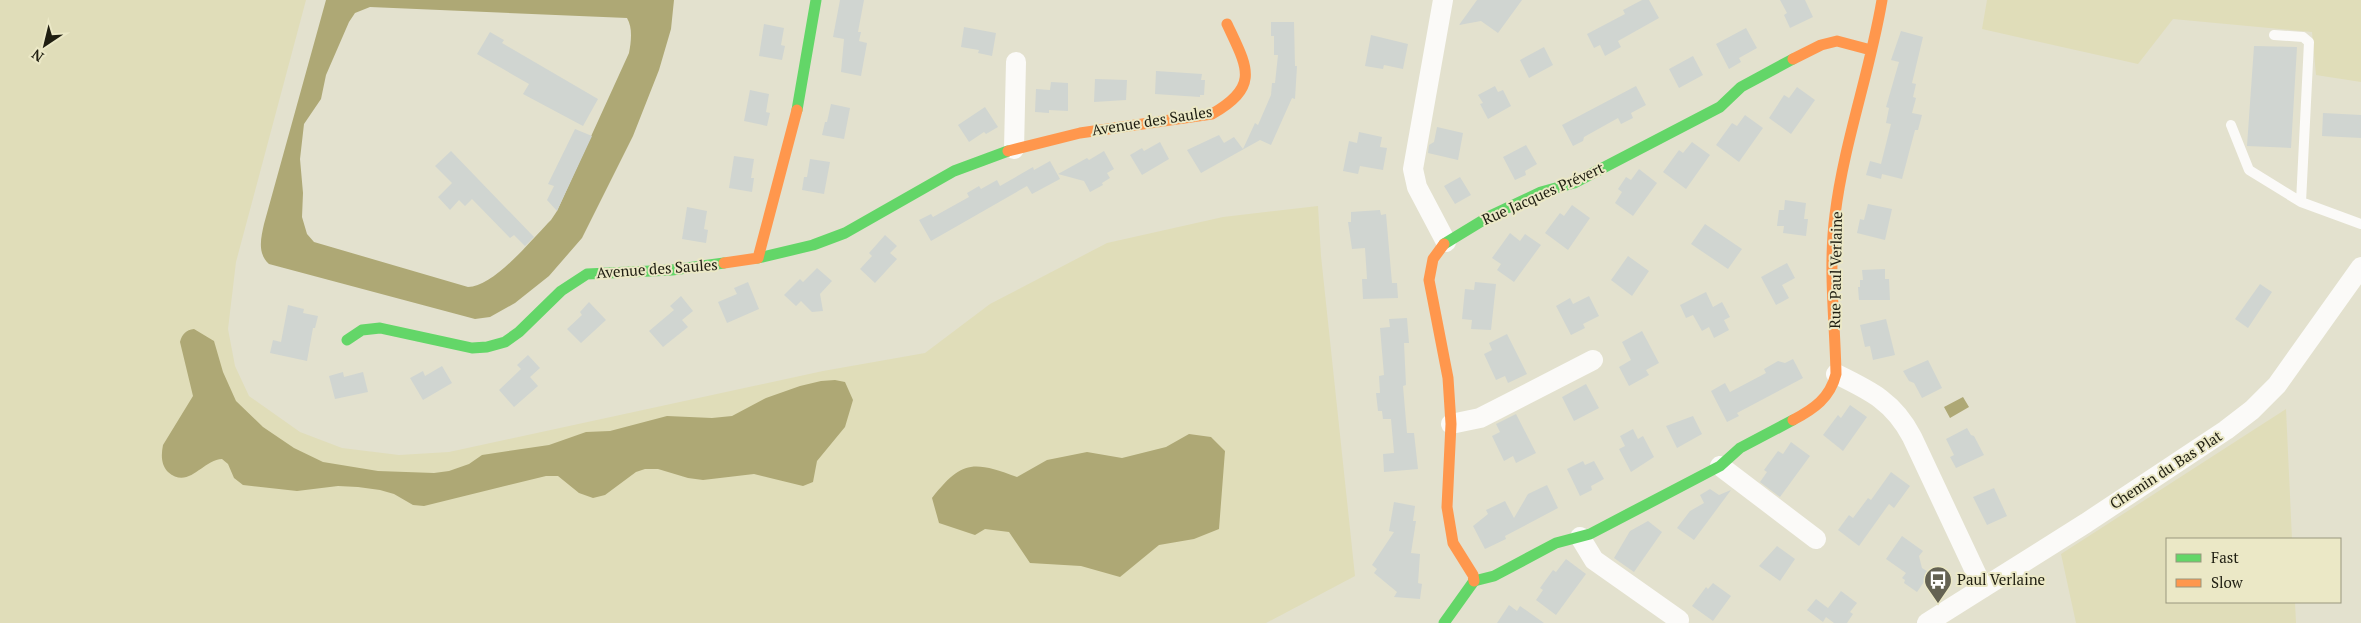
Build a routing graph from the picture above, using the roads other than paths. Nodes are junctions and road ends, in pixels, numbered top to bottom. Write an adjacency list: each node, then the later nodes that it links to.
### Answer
1 (816, 0): 13 (street)
2 (1443, 0): 12 (street)
3 (1882, 0): 6 (street)
4 (1227, 24): 9 (street, Avenue des Saules)
5 (2274, 36): 10 (lane)
6 (1871, 50): 12 (street, Rue Jacques Prévert); 17 (street, Rue Paul Verlaine)
7 (1016, 62): 9 (street)
8 (2231, 125): 10 (lane)
9 (1014, 149): 13 (street, Avenue des Saules)
10 (2301, 202): 11 (lane)
11 (2361, 224)
12 (1446, 242): 18 (street)
13 (758, 258): 15 (street, Avenue des Saules)
14 (2361, 268): 23 (street, Chemin du Bas Plat)
15 (347, 340)
16 (1592, 360): 18 (street)
17 (1836, 374): 19 (street, Rue Paul Verlaine); 23 (street)
18 (1451, 424): 22 (street)
19 (1720, 466): 20 (street, Rue Paul Verlaine); 21 (street)
20 (1580, 537): 22 (street, Rue Paul Verlaine); 24 (street)
21 (1816, 539)
22 (1474, 581): 25 (street)
23 (1983, 588): 26 (street, Chemin du Bas Plat)
24 (1679, 620)
25 (1447, 622)
26 (1927, 623)

